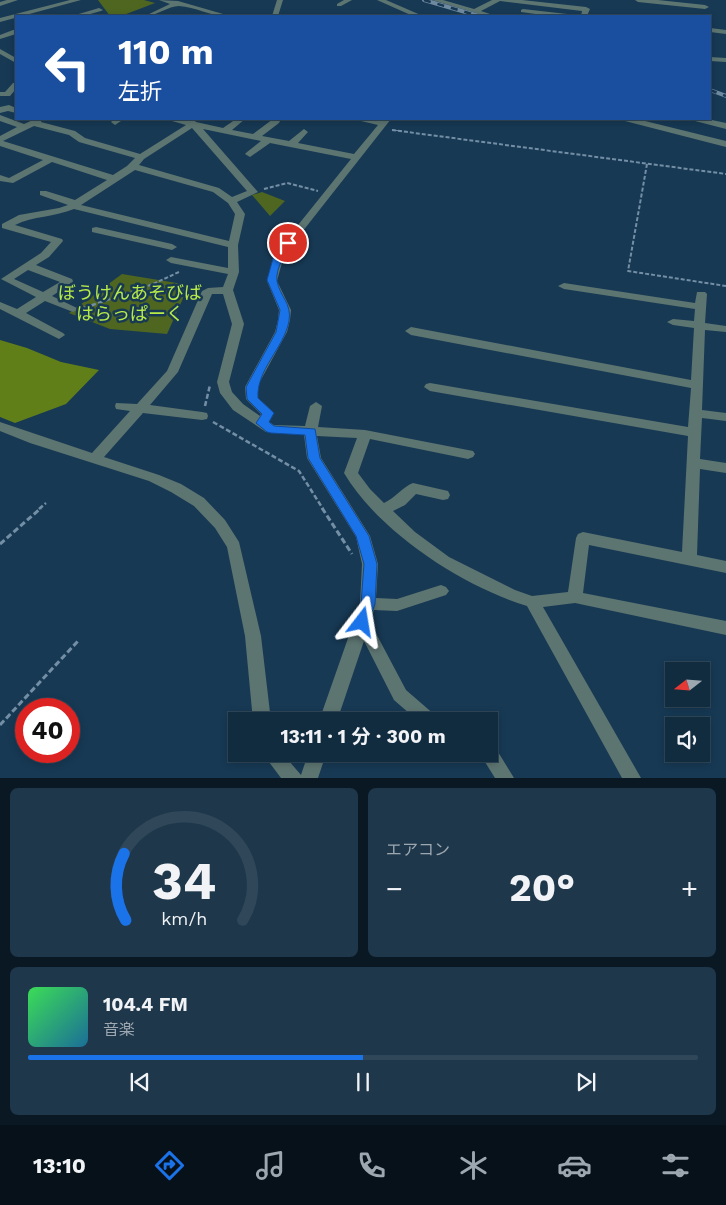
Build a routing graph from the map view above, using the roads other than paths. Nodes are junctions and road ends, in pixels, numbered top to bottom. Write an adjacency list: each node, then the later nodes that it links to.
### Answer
1 (16, 0): 13 (street)
2 (78, 0): 19 (street)
3 (162, 0): 11 (street)
4 (280, 0): 23 (street)
5 (348, 0): 14 (street)
6 (380, 0): 24 (street)
7 (435, 0): 17 (street)
8 (498, 0): 17 (street)
9 (503, 0): 27 (street)
10 (638, 0): 12 (street)
11 (179, 2): 21 (street); 22 (street)
12 (692, 3): 15 (street)
13 (0, 4)
14 (339, 5)
15 (705, 6)
16 (100, 10): 20 (street)
17 (475, 11): 25 (street)
18 (523, 11): 26 (street)
19 (20, 15)
20 (80, 15)
21 (150, 15)
22 (211, 15)
23 (275, 15)
24 (417, 15)
25 (489, 15)
26 (559, 15)
27 (584, 15)
28 (15, 16): 29 (street)
29 (0, 20)
30 (711, 30): 32 (street)
31 (15, 32): 33 (street)
32 (726, 32)
33 (0, 37)
34 (0, 51): 36 (street)
35 (711, 58): 37 (street)
36 (15, 60)
37 (726, 60)
38 (15, 86): 39 (street)
39 (0, 94)
40 (0, 110): 41 (street)
41 (15, 110)
42 (0, 118): 49 (street)
43 (240, 120): 52 (street)
44 (368, 120): 50 (street)
45 (632, 120): 59 (street)
46 (702, 120): 51 (street)
47 (191, 121): 52 (street); 61 (street); 68 (street)
48 (276, 121): 54 (street)
49 (32, 123): 55 (street); 61 (street)
50 (383, 124): 62 (street)
51 (726, 126)
52 (224, 131): 54 (street)
53 (304, 132): 58 (street)
54 (255, 138): 56 (street)
55 (0, 139)
56 (268, 140): 58 (street); 60 (street)
57 (0, 143): 63 (street)
58 (291, 144): 62 (street)
59 (726, 144)
60 (250, 154)
61 (141, 156): 64 (street)
62 (356, 157): 99 (street)
63 (51, 159): 65 (street); 66 (street)
64 (132, 166): 66 (street); 68 (street)
65 (0, 178)
66 (115, 179): 69 (street)
67 (43, 193): 69 (street)
68 (231, 201): 74 (street)
69 (74, 205): 70 (street); 71 (street)
70 (5, 221): 77 (street)
71 (142, 222): 73 (street); 74 (street)
72 (96, 230): 73 (street)
73 (126, 237): 75 (street)
74 (233, 245): 78 (street)
75 (172, 247)
76 (171, 260): 78 (street)
77 (28, 266): 79 (street); 82 (street)
78 (234, 272): 81 (street)
79 (3, 281): 82 (street)
80 (564, 286): 87 (street)
81 (227, 290): 95 (street); 99 (street)
82 (44, 297): 84 (street); 85 (street)
83 (0, 305): 85 (street)
84 (72, 309)
85 (18, 313): 90 (street)
86 (673, 322): 87 (street)
87 (700, 326): 88 (street); 91 (street)
88 (726, 329)
89 (411, 331): 91 (street)
90 (59, 335)
91 (697, 385): 96 (street)
92 (430, 388): 102 (street)
93 (121, 406): 95 (street)
94 (316, 406): 101 (street)
95 (140, 408): 97 (street); 105 (street)
96 (695, 413): 98 (street); 102 (street)
97 (202, 416)
98 (726, 417)
99 (262, 423): 101 (street)
100 (0, 426): 105 (street)
101 (310, 432): 103 (street); 115 (street)
102 (695, 432): 106 (street)
103 (365, 434): 104 (street); 109 (street)
104 (468, 454)
105 (95, 459): 118 (street)
106 (693, 463): 107 (street); 110 (street)
107 (726, 468)
108 (443, 495): 109 (street)
109 (382, 510): 114 (street)
110 (688, 560): 111 (street); 113 (street)
111 (726, 567)
112 (442, 591): 115 (street)
113 (575, 598): 114 (street); 117 (street)
114 (532, 602): 127 (street)
115 (368, 604): 116 (street)
116 (362, 622): 119 (street); 120 (street)
117 (726, 628)
118 (261, 712)
119 (331, 712)
120 (420, 712)
121 (279, 762): 124 (street)
122 (314, 762): 125 (street)
123 (494, 762): 126 (street)
124 (293, 778)
125 (309, 778)
126 (505, 778)
127 (632, 778)

